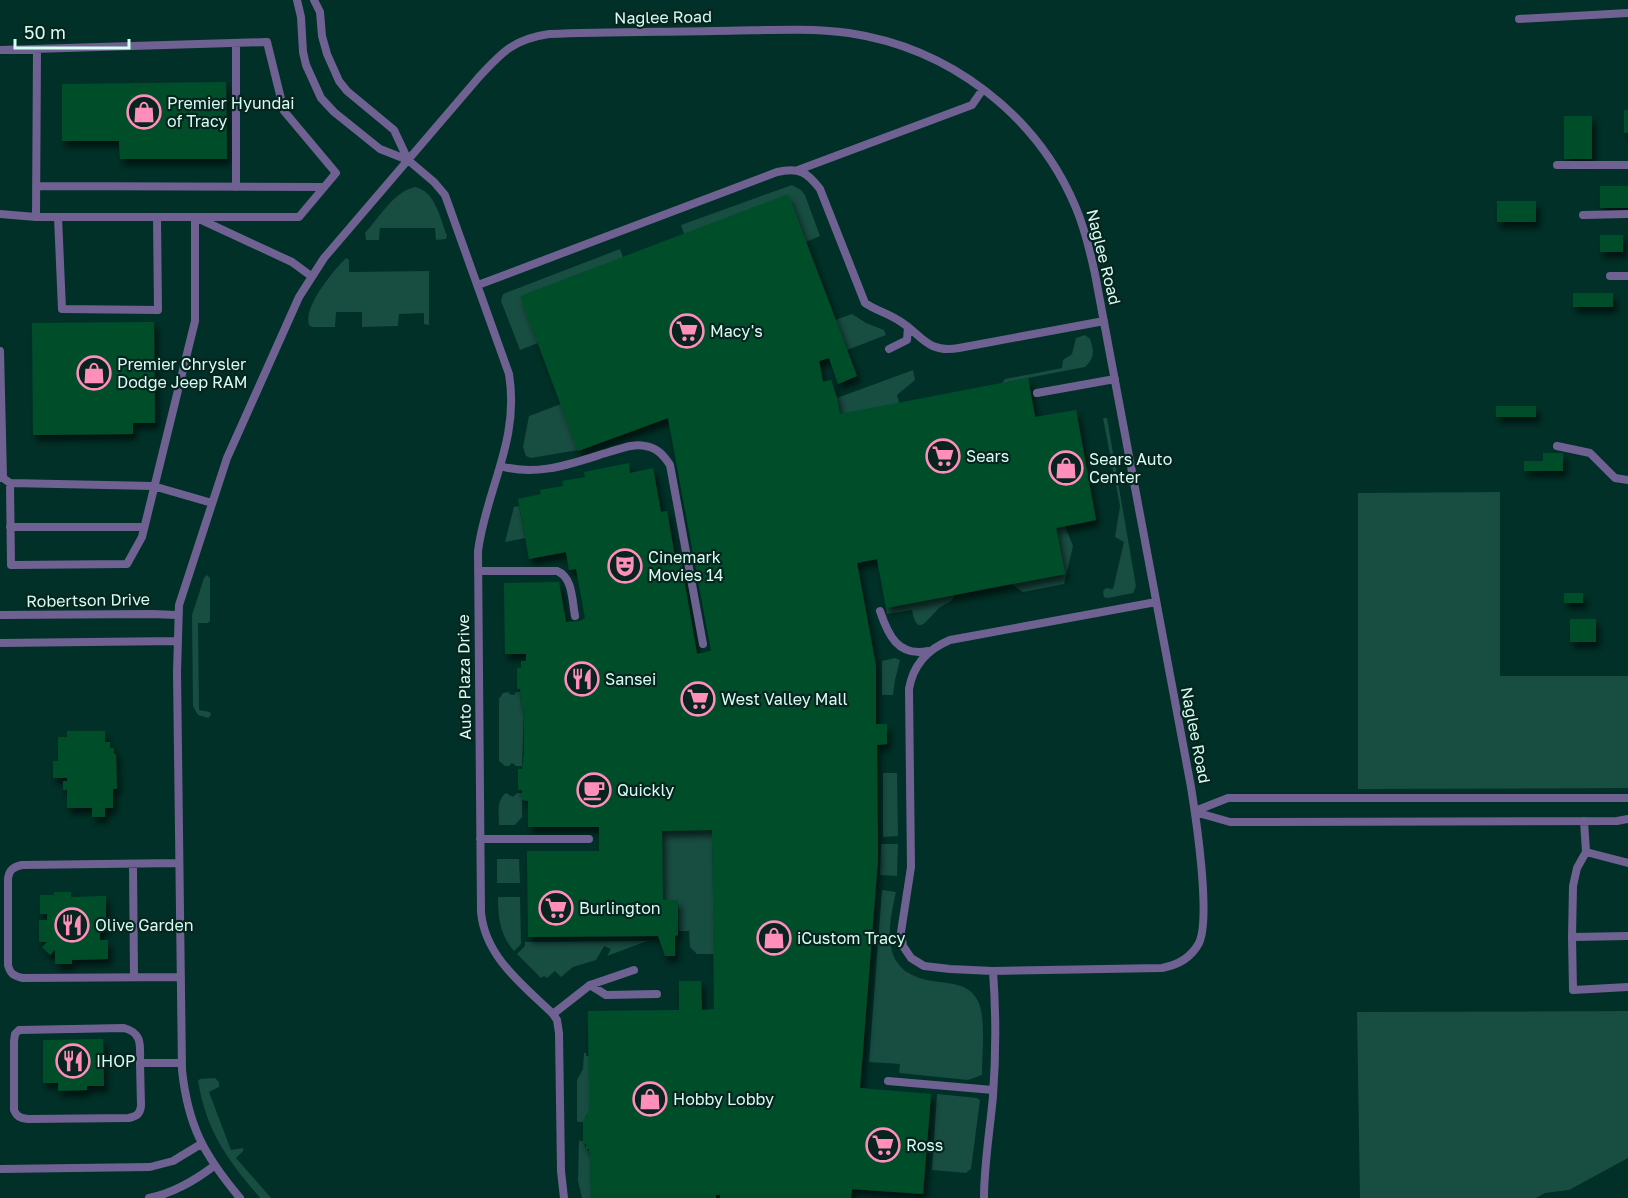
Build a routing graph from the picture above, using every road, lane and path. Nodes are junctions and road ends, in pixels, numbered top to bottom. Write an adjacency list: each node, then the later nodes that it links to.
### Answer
1 (297, 0): 9 (lane, Auto Plaza Drive)
2 (314, 0): 9 (lane, Auto Plaza Drive)
3 (1628, 13): 4 (lane)
4 (1519, 19)
5 (236, 43): 6 (lane); 14 (lane); 15 (lane)
6 (37, 49): 7 (lane); 13 (lane)
7 (0, 50)
8 (983, 89): 9 (lane, Naglee Road); 12 (lane); 27 (lane, Naglee Road)
9 (408, 160): 23 (lane, Naglee Road); 26 (lane, Auto Plaza Drive)
10 (1557, 165): 11 (lane)
11 (1628, 165)
12 (798, 170): 26 (lane); 28 (lane)
13 (36, 186): 14 (lane); 19 (lane)
14 (236, 187): 15 (lane)
15 (324, 187): 22 (lane)
16 (0, 214): 19 (lane)
17 (1628, 214): 18 (lane)
18 (1584, 215)
19 (36, 217): 20 (lane)
20 (58, 217): 21 (lane); 21 (lane)
21 (157, 217): 22 (lane)
22 (195, 217): 23 (lane); 37 (lane)
23 (311, 276): 38 (lane, Naglee Road)
24 (1610, 276): 25 (lane)
25 (1628, 276)
26 (478, 285): 34 (lane, Auto Plaza Drive)
27 (1104, 321): 28 (lane); 31 (lane, Naglee Road)
28 (908, 327): 29 (lane)
29 (889, 349)
30 (0, 351): 35 (lane)
31 (1115, 379): 32 (lane); 42 (lane, Naglee Road)
32 (1037, 393)
33 (1557, 446): 36 (lane)
34 (500, 466): 41 (lane, Auto Plaza Drive); 49 (lane)
35 (4, 480): 37 (lane); 39 (lane)
36 (1628, 480)
37 (153, 486): 38 (lane); 40 (lane)
38 (212, 503): 45 (lane, Naglee Road)
39 (10, 527): 40 (lane); 40 (lane)
40 (144, 527)
41 (478, 571): 46 (lane); 57 (lane, Auto Plaza Drive)
42 (1156, 602): 50 (lane); 52 (lane, Naglee Road)
43 (880, 610): 50 (lane)
44 (0, 615): 45 (lane, Robertson Drive)
45 (177, 615): 47 (lane, Naglee Road)
46 (575, 616)
47 (177, 641): 48 (lane); 60 (lane, Naglee Road)
48 (0, 643)
49 (703, 644)
50 (929, 651): 66 (lane)
51 (1628, 798): 52 (lane)
52 (1195, 811): 54 (lane); 66 (lane, Naglee Road)
53 (1628, 819): 55 (lane)
54 (1584, 821): 55 (lane); 59 (lane)
55 (1617, 821): 56 (lane)
56 (1628, 824)
57 (480, 839): 58 (lane); 72 (lane, Auto Plaza Drive)
58 (589, 839)
59 (1586, 852): 61 (lane); 64 (lane)
60 (179, 863): 62 (lane); 68 (lane, Naglee Road)
61 (1628, 863)
62 (133, 864): 67 (lane); 67 (lane)
63 (1628, 936): 64 (lane)
64 (1572, 937): 70 (lane)
65 (634, 970): 69 (lane)
66 (993, 971): 76 (lane)
67 (134, 977): 68 (lane)
68 (181, 977): 74 (lane, Naglee Road)
69 (590, 985): 71 (lane); 72 (lane)
70 (1628, 987)
71 (657, 994)
72 (553, 1014): 82 (lane)
73 (140, 1063): 73 (lane); 74 (lane)
74 (181, 1063): 77 (lane, Naglee Road)
75 (888, 1081): 76 (lane)
76 (993, 1090): 83 (lane)
77 (201, 1144): 78 (lane, Naglee Road); 79 (lane)
78 (214, 1166): 80 (lane); 81 (lane, Naglee Road)
79 (0, 1169)
80 (149, 1198)
81 (240, 1198)
82 (564, 1198)
83 (984, 1198)

